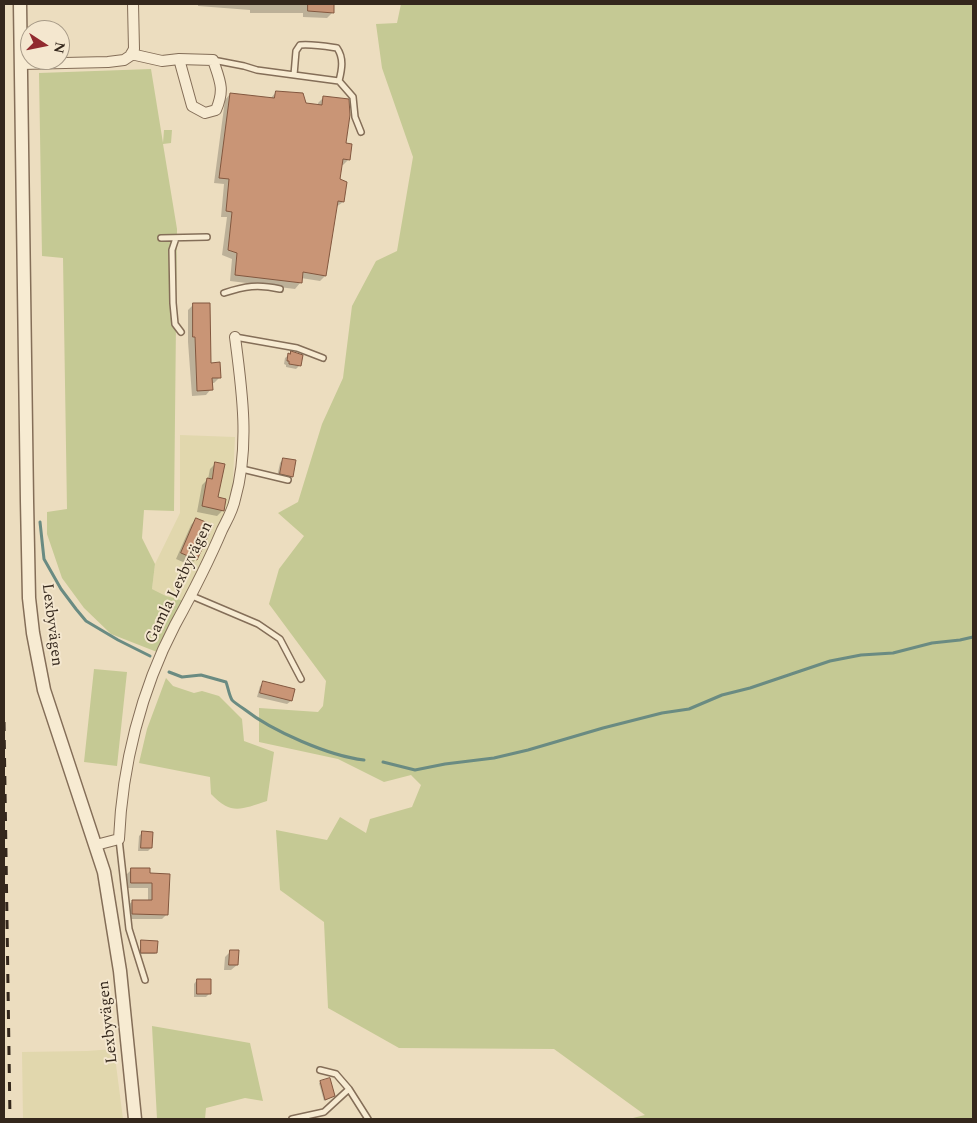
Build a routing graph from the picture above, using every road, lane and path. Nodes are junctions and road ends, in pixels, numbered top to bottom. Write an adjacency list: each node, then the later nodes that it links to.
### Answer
1 (20, 4): 3 (street, Lexbyvägen)
2 (133, 4): 4 (street)
3 (21, 20)
4 (131, 54): 5 (street); 7 (street)
5 (179, 59): 6 (street); 6 (street)
6 (213, 60): 9 (lane)
7 (70, 62)
8 (22, 70): 25 (street, Lexbyvägen)
9 (294, 75): 10 (lane); 10 (lane)
10 (339, 81): 11 (lane)
11 (360, 132)
12 (207, 236): 14 (lane)
13 (161, 238): 14 (lane)
14 (176, 238): 17 (lane)
15 (280, 289): 16 (lane)
16 (224, 293)
17 (181, 332)
18 (235, 337): 19 (lane); 20 (street, Gamla Lexbyvägen)
19 (323, 358)
20 (242, 469): 21 (lane); 22 (street, Gamla Lexbyvägen)
21 (288, 480)
22 (192, 596): 23 (lane); 24 (street, Gamla Lexbyvägen)
23 (301, 680)
24 (119, 839): 25 (street); 26 (lane)
25 (96, 845): 29 (street, Lexbyvägen)
26 (145, 980)
27 (320, 1070): 28 (lane)
28 (349, 1089): 30 (lane); 31 (lane)
29 (135, 1119)
30 (292, 1119)
31 (368, 1119)

